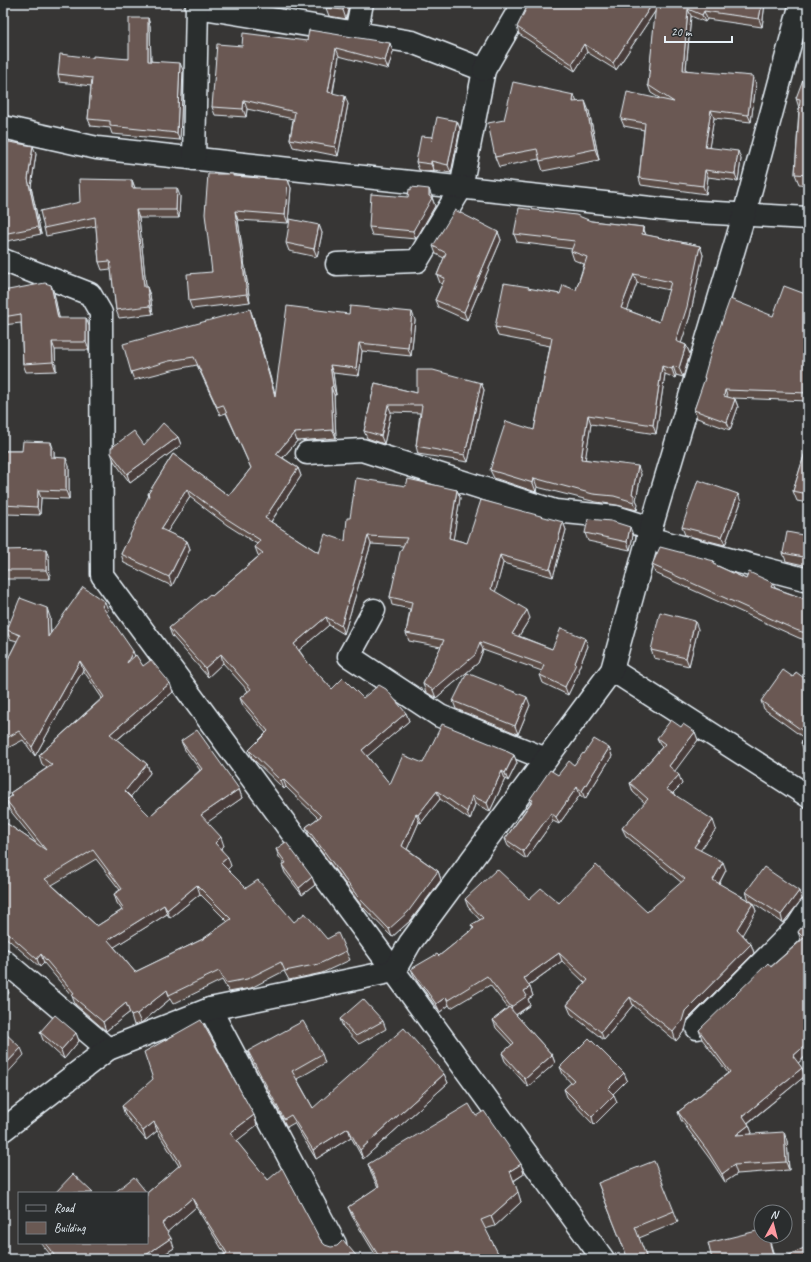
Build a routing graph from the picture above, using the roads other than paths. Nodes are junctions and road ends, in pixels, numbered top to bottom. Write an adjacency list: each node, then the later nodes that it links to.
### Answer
1 (362, 3): 5 (street)
2 (523, 3): 6 (street)
3 (801, 3): 10 (street)
4 (197, 5): 5 (street); 8 (street)
5 (356, 33): 6 (street)
6 (484, 70): 9 (street)
7 (3, 127): 8 (street)
8 (194, 159): 9 (street)
9 (461, 188): 10 (street); 13 (street)
10 (744, 215): 11 (street); 15 (street)
11 (808, 218)
12 (3, 260): 23 (street)
13 (337, 264)
14 (307, 453): 15 (street)
15 (649, 533): 16 (street); 18 (street)
16 (808, 580)
17 (374, 610): 19 (street)
18 (612, 670): 19 (street); 20 (street)
19 (546, 759): 23 (street)
20 (808, 796)
21 (808, 910): 25 (street)
22 (3, 960): 26 (street)
23 (394, 971): 24 (street); 29 (street)
24 (210, 1009): 26 (street); 28 (street)
25 (697, 1028)
26 (108, 1049): 27 (street)
27 (3, 1130)
28 (335, 1244)
29 (603, 1259)

